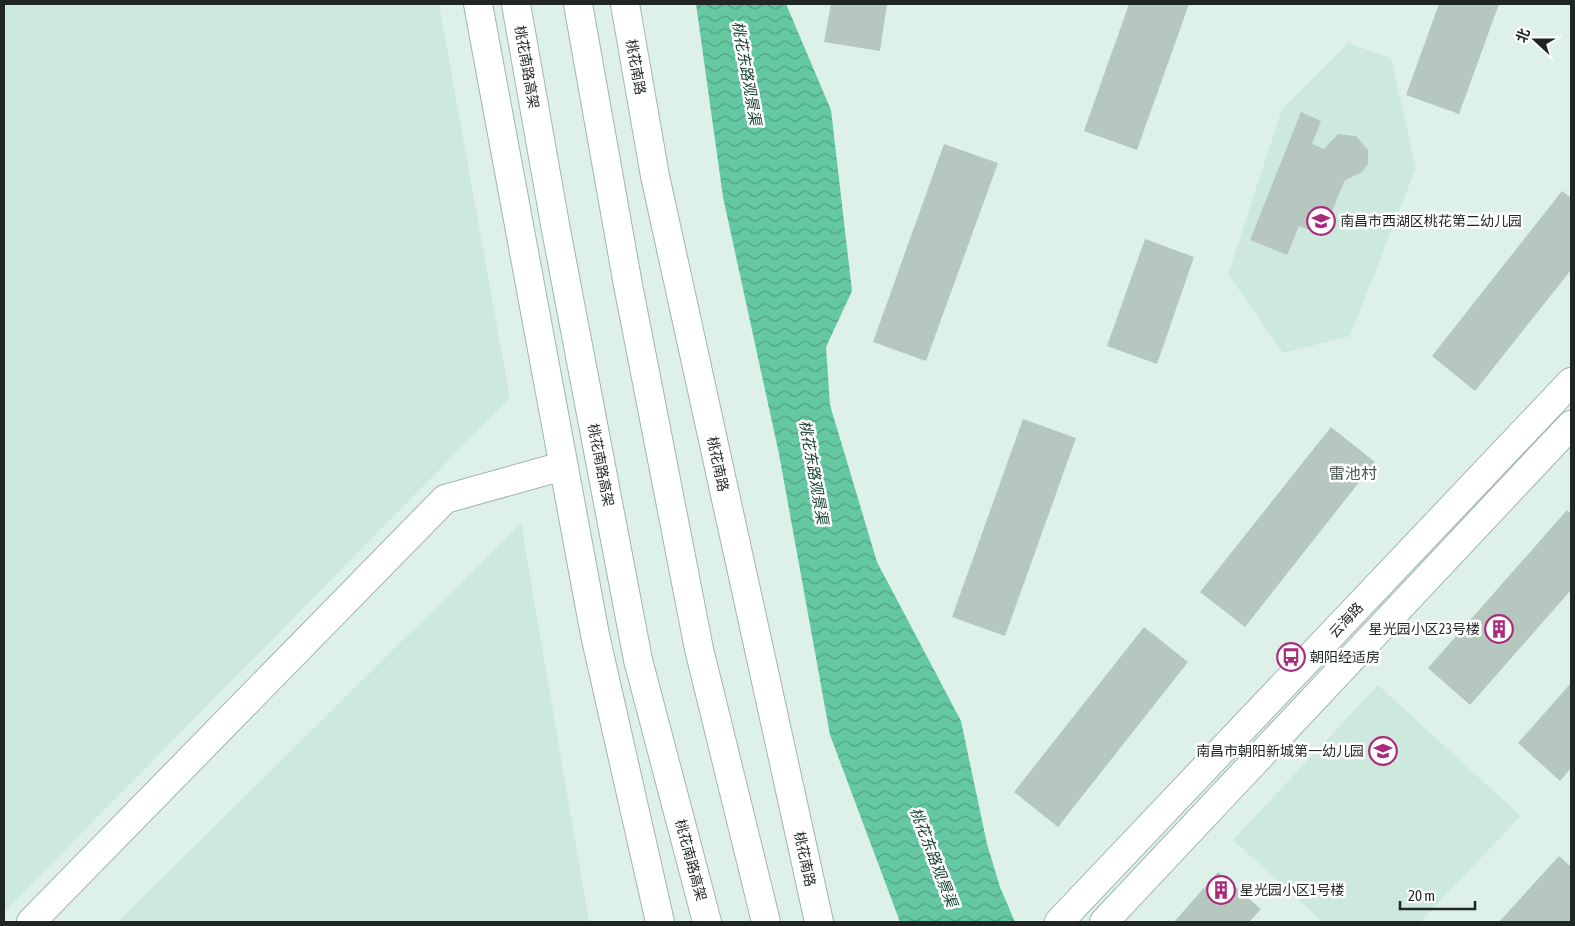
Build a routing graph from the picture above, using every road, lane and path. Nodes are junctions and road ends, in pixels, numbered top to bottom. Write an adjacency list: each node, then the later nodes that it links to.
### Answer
1 (478, 4): 7 (main road)
2 (516, 4): 10 (main road, 桃花南路高架)
3 (578, 4): 11 (main road)
4 (625, 4): 12 (main road, 桃花南路)
5 (1571, 382): 13 (main road, 云海路)
6 (1571, 425): 14 (main road)
7 (563, 466): 8 (main road); 9 (main road)
8 (31, 922)
9 (660, 922)
10 (707, 922)
11 (766, 922)
12 (819, 922)
13 (1059, 922)
14 (1104, 922)

